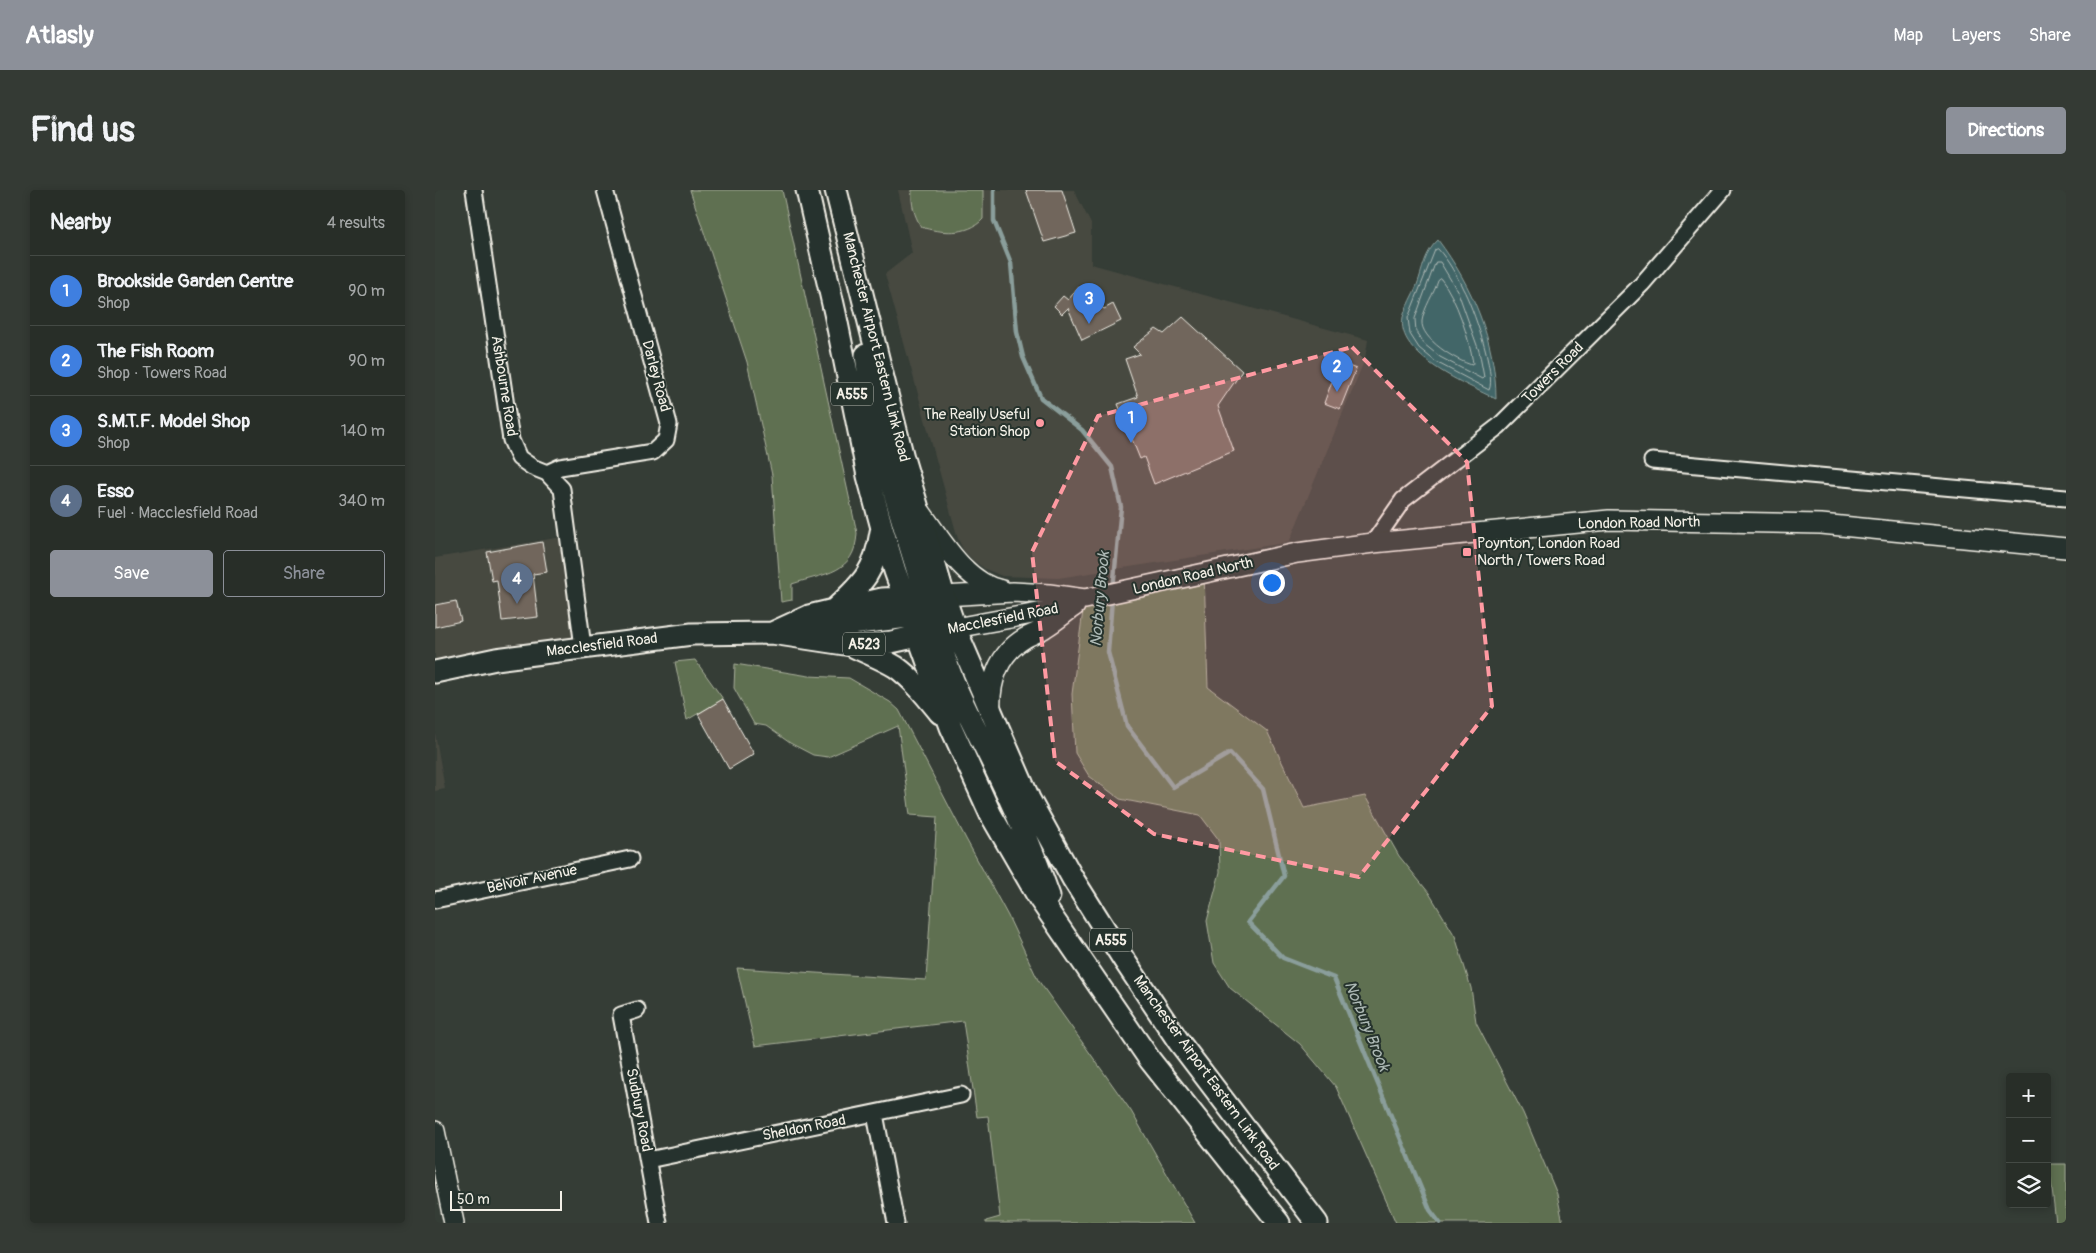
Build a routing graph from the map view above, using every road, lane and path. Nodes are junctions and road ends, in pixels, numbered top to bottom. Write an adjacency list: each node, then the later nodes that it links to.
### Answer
1 (474, 190): 8 (street, Ashbourne Road)
2 (605, 190): 8 (street, Darley Road)
3 (807, 190): 11 (highway, Manchester Airport Eastern Link Road / A555)
4 (836, 190): 6 (highway, Manchester Airport Eastern Link Road / A555)
5 (1723, 190): 12 (street, Towers Road)
6 (857, 273): 10 (highway, Manchester Airport Eastern Link Road / A555); 17 (highway)
7 (1652, 461): 9 (street)
8 (547, 473): 21 (street, Ashbourne Road)
9 (2066, 498)
10 (916, 505): 14 (main road); 17 (highway, A555)
11 (882, 528): 16 (highway); 17 (highway, Manchester Airport Eastern Link Road / A555)
12 (1373, 543): 13 (main road, London Road North); 15 (main road, London Road North)
13 (2066, 548)
14 (1013, 592): 15 (main road, Macclesfield Road); 17 (main road, Macclesfield Road)
15 (1086, 601): 17 (main road, Macclesfield Road); 23 (main road)
16 (834, 610): 17 (highway, Macclesfield Road / A523); 18 (highway, Macclesfield Road / A523)
17 (931, 612): 18 (highway); 19 (highway, Macclesfield Road / A523); 23 (highway, Manchester Airport Eastern Link Road / A555); 27 (highway)
18 (779, 630): 20 (highway, Macclesfield Road / A523); 21 (highway, Macclesfield Road / A523)
19 (918, 637): 20 (highway, Macclesfield Road / A523); 24 (highway, A555)
20 (851, 645): 24 (highway)
21 (583, 647): 22 (highway, Macclesfield Road / A523)
22 (435, 672)
23 (991, 712): 37 (highway, Manchester Airport Eastern Link Road / A555)
24 (951, 727): 27 (highway, Manchester Airport Eastern Link Road / A555)
25 (630, 859): 26 (street, Belvoir Avenue)
26 (435, 900)
27 (1065, 936): 36 (highway, Manchester Airport Eastern Link Road / A555)
28 (637, 1010): 32 (street, Sudbury Road)
29 (961, 1095): 30 (street, Sheldon Road)
30 (875, 1114): 32 (street, Sheldon Road); 35 (street)
31 (435, 1132): 33 (main road)
32 (648, 1160): 34 (street, Sudbury Road)
33 (454, 1223)
34 (659, 1223)
35 (897, 1223)
36 (1279, 1223)
37 (1317, 1223)

